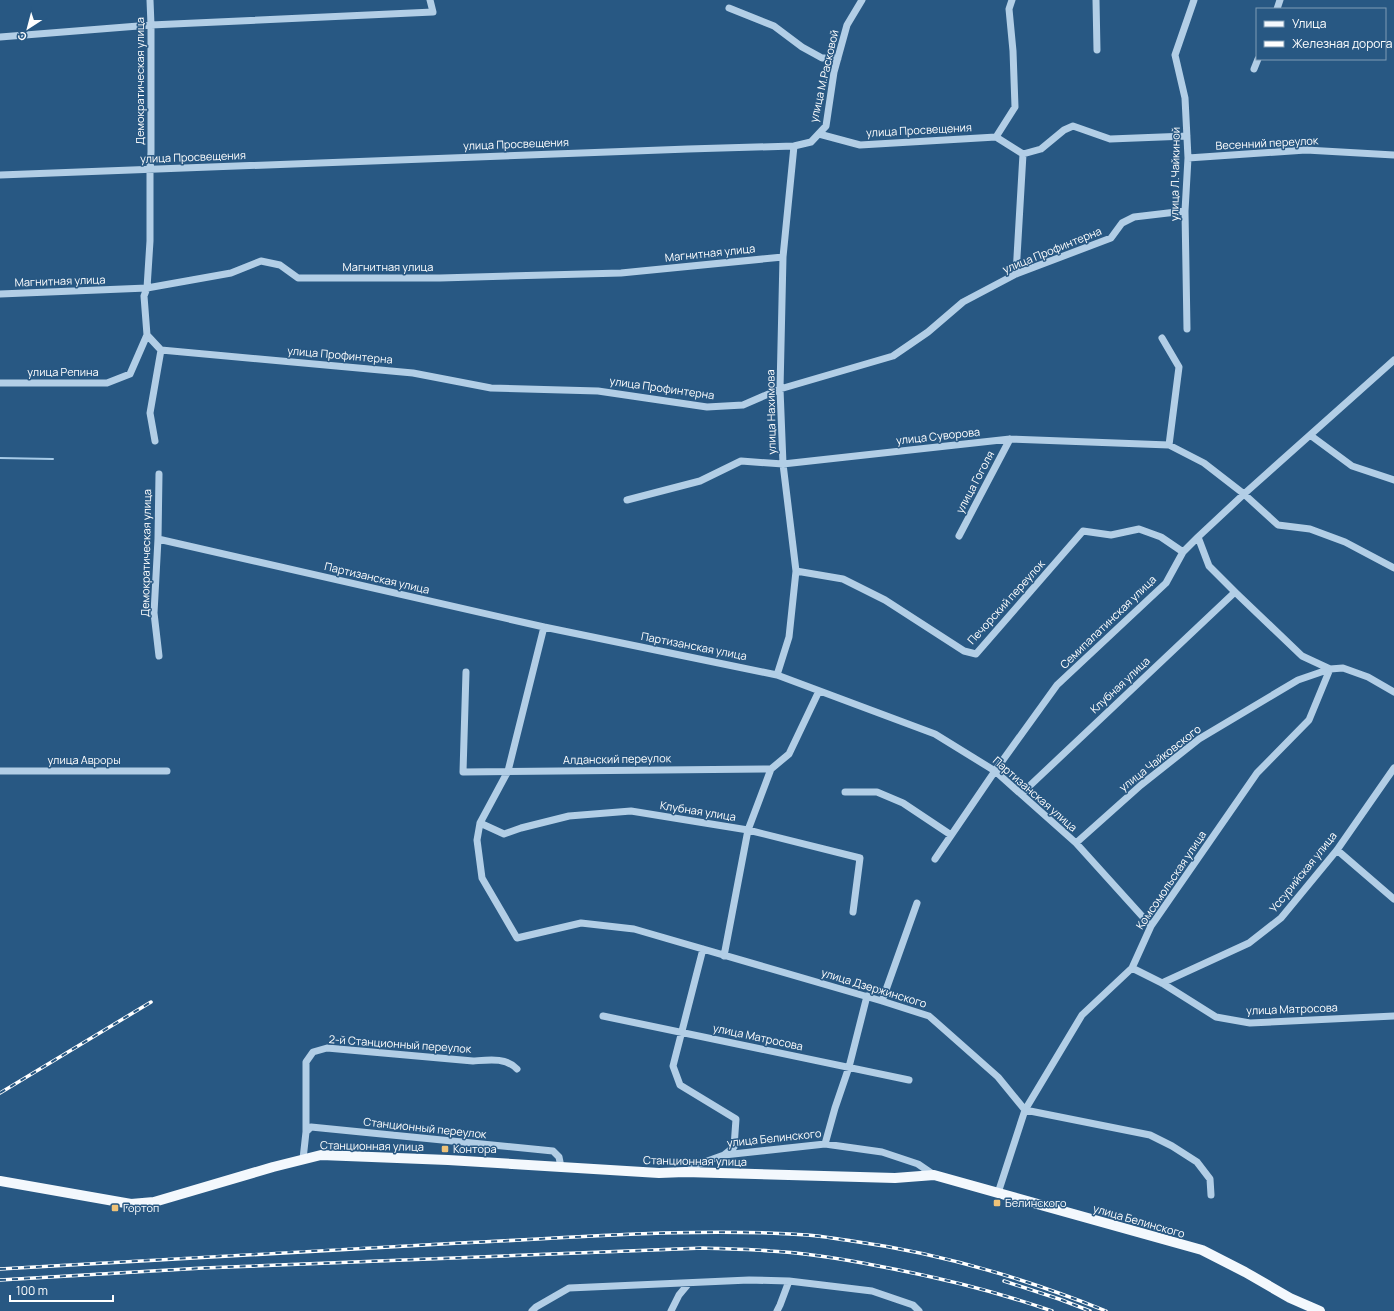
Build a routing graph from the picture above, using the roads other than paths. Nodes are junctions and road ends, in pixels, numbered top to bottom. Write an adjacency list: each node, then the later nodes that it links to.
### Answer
1 (150, 0): 8 (street, Демократическая улица)
2 (430, 0): 8 (street)
3 (862, 0): 11 (street, улица М.Расковой)
4 (1012, 0): 16 (street)
5 (1096, 0): 10 (street)
6 (1194, 0): 15 (street, улица Л.Чайкиной)
7 (729, 8): 11 (street)
8 (151, 25): 9 (street); 21 (street, Демократическая улица)
9 (0, 38)
10 (1097, 50)
11 (838, 58): 14 (street, улица М.Расковой)
12 (1258, 60): 13 (street)
13 (1254, 69)
14 (819, 134): 16 (street, улица Просвещения); 17 (street, улица Просвещения)
15 (1187, 136): 18 (street); 20 (street, улица Л.Чайкиной)
16 (996, 137): 18 (street)
17 (794, 146): 21 (street, улица Просвещения); 24 (street, улица Нахимова)
18 (1023, 154): 25 (street)
19 (1394, 155): 20 (street, Весенний переулок)
20 (1188, 158): 23 (street, улица Л.Чайкиной)
21 (150, 169): 22 (street, улица Просвещения); 26 (street, Демократическая улица)
22 (0, 175)
23 (1185, 211): 25 (street, улица Профинтерна); 28 (street, улица Л.Чайкиной)
24 (783, 257): 26 (street, Магнитная улица); 34 (street, улица Нахимова)
25 (1016, 274): 34 (street, улица Профинтерна)
26 (147, 288): 27 (street, Магнитная улица); 29 (street, Демократическая улица)
27 (0, 294)
28 (1187, 329)
29 (148, 335): 31 (street); 33 (street, улица Репина)
30 (1162, 338): 38 (street)
31 (161, 350): 34 (street, улица Профинтерна); 37 (street)
32 (1394, 360): 35 (street, Семипалатинская улица)
33 (0, 383)
34 (780, 389): 39 (street, улица Нахимова)
35 (1310, 435): 41 (street); 42 (street, Семипалатинская улица)
36 (1010, 439): 38 (street, улица Суворова); 39 (street, улица Суворова); 44 (street, улица Гоголя)
37 (155, 441)
38 (1169, 444): 42 (street, улица Суворова)
39 (783, 464): 43 (street, улица Суворова); 49 (street, улица Нахимова)
40 (159, 474): 46 (street, Демократическая улица)
41 (1394, 480)
42 (1244, 494): 45 (street, Семипалатинская улица); 48 (street, улица Суворова)
43 (627, 500)
44 (960, 536)
45 (1198, 537): 47 (street, Семипалатинская улица); 50 (street)
46 (158, 540): 51 (street, Партизанская улица); 52 (street, Демократическая улица)
47 (1183, 552): 49 (street, Печорский переулок); 62 (street, Семипалатинская улица)
48 (1394, 568)
49 (796, 571): 55 (street, улица Нахимова)
50 (1234, 592): 53 (street); 65 (street, Клубная улица)
51 (544, 627): 55 (street, Партизанская улица); 63 (street)
52 (159, 656)
53 (1330, 668): 57 (street); 69 (street, улица Чайковского); 75 (street, Комсомольская улица)
54 (466, 672): 63 (street, Алданский переулок)
55 (777, 675): 56 (street, Партизанская улица)
56 (819, 691): 59 (street); 62 (street, Партизанская улица)
57 (1394, 692)
58 (1394, 768): 70 (street, Уссурийская улица)
59 (771, 769): 63 (street, Алданский переулок); 67 (street)
60 (0, 771): 61 (street, улица Авроры)
61 (167, 771)
62 (995, 771): 65 (street, Партизанская улица); 68 (street, Семипалатинская улица)
63 (508, 772): 66 (street)
64 (845, 792): 68 (street)
65 (1021, 794): 69 (street, Партизанская улица)
66 (480, 823): 67 (street, Клубная улица); 76 (street, улица Дзержинского)
67 (748, 830): 74 (street, Клубная улица); 77 (street)
68 (951, 835): 71 (street, Семипалатинская улица)
69 (1076, 843): 75 (street, Партизанская улица)
70 (1337, 850): 72 (street); 79 (street, Уссурийская улица)
71 (934, 858)
72 (1394, 899)
73 (917, 902): 81 (street)
74 (853, 912)
75 (1151, 926): 78 (street, Комсомольская улица)
76 (703, 949): 77 (street, улица Дзержинского); 84 (street)
77 (724, 956): 80 (street, улица Дзержинского)
78 (1132, 968): 79 (street, улица Матросова); 88 (street, Комсомольская улица)
79 (1162, 983): 83 (street, улица Матросова)
80 (867, 996): 81 (street, улица Дзержинского); 85 (street)
81 (882, 1001): 88 (street, улица Дзержинского)
82 (603, 1016): 84 (street, улица Матросова)
83 (1394, 1016)
84 (682, 1033): 85 (street, улица Матросова); 91 (street)
85 (849, 1067): 87 (street, улица Матросова); 90 (street)
86 (517, 1069): 89 (street, 2-й Станционный переулок)
87 (909, 1080)
88 (1024, 1110): 97 (street, Комсомольская улица); 98 (street)
89 (306, 1132): 92 (street); 93 (street, Станционный переулок)
90 (825, 1144): 91 (street, улица Белинского); 95 (street, улица Белинского)
91 (724, 1155): 94 (street, улица Белинского)
92 (303, 1159): 93 (main road, Станционная улица); 96 (main road, Станционная улица)
93 (561, 1167): 94 (main road, Станционная улица)
94 (685, 1172): 95 (main road, Станционная улица)
95 (938, 1176): 97 (main road, улица Белинского)
96 (0, 1181)
97 (998, 1193): 105 (main road, улица Белинского)
98 (1211, 1195)
99 (789, 1281): 100 (street); 103 (street); 104 (street)
100 (688, 1283): 101 (street); 102 (street)
101 (532, 1311)
102 (670, 1311)
103 (777, 1311)
104 (919, 1311)
105 (1320, 1311)

